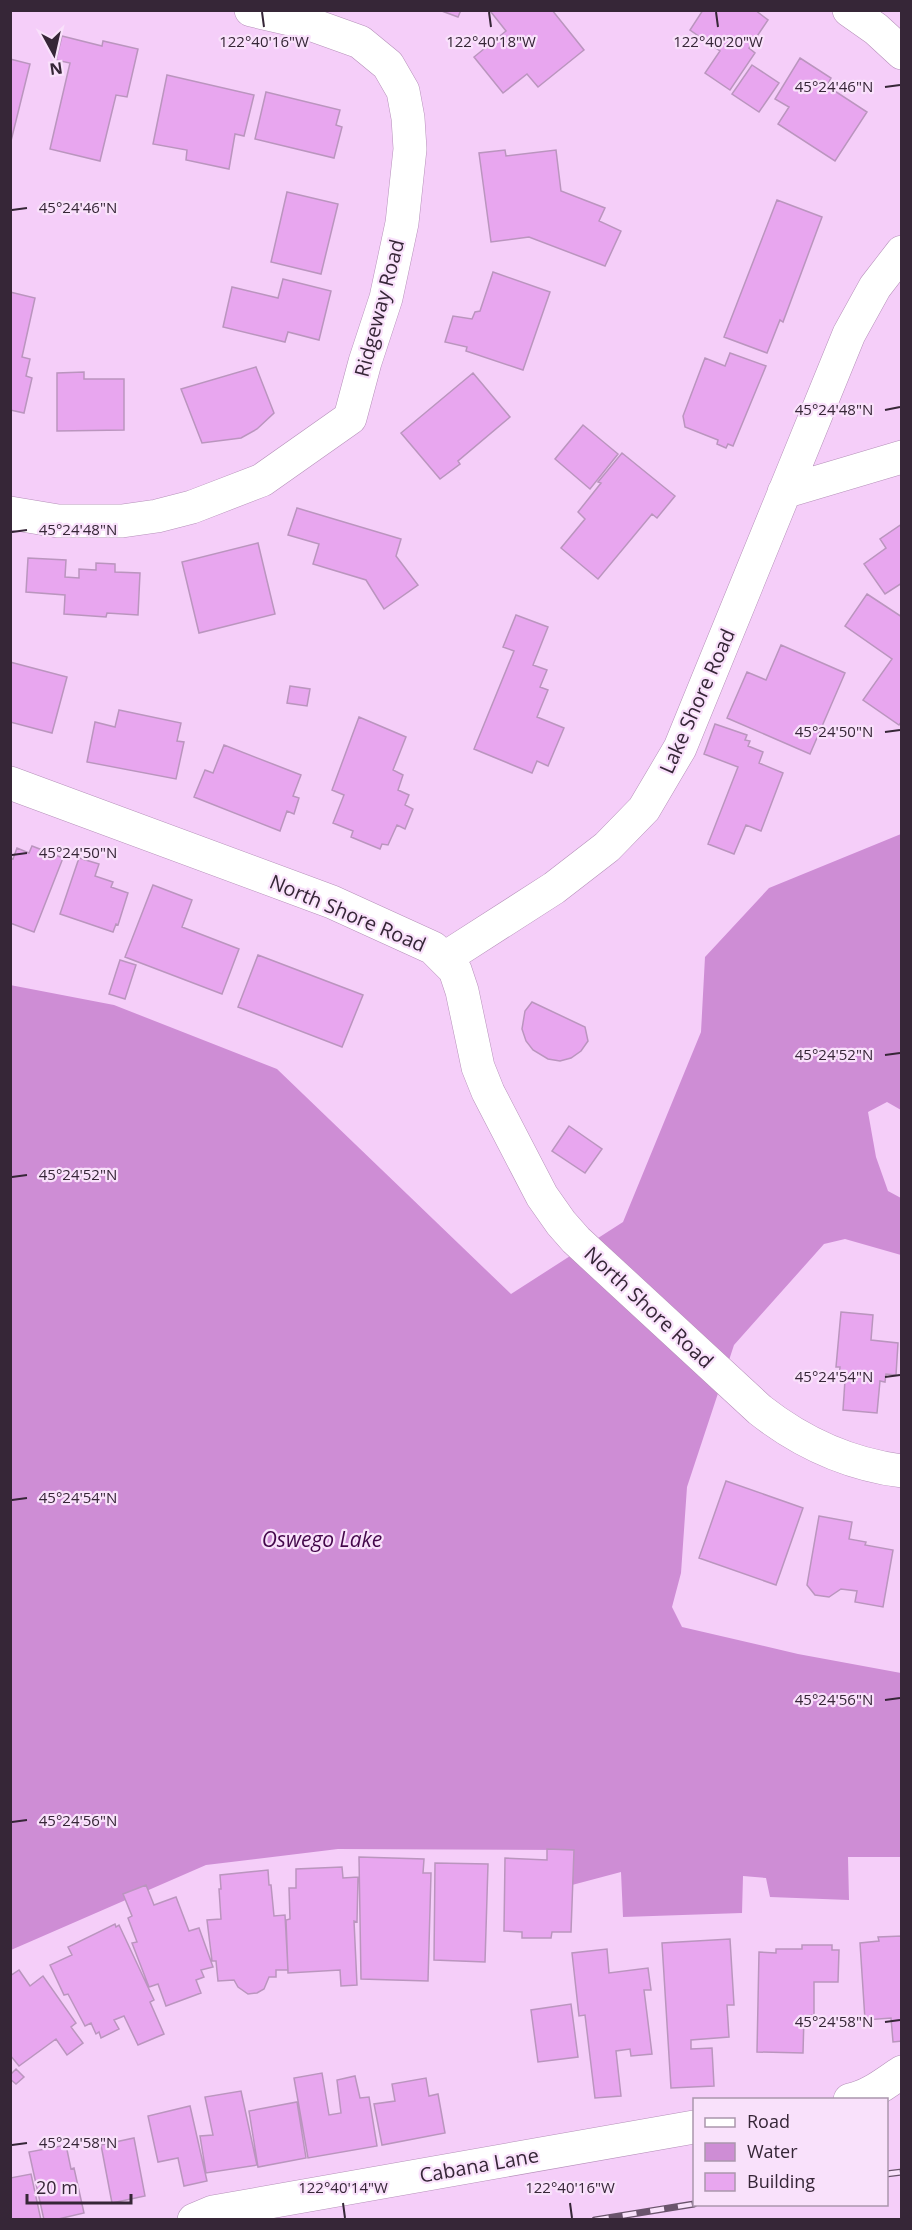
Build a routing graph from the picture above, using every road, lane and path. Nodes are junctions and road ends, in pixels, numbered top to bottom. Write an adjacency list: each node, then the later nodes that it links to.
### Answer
1 (251, 10): 7 (street, Ridgeway Road)
2 (849, 10): 3 (street)
3 (902, 53)
4 (902, 252): 6 (street, Lake Shore Road)
5 (902, 457): 6 (street)
6 (784, 492): 9 (street, Lake Shore Road)
7 (10, 513)
8 (10, 783): 9 (street, North Shore Road)
9 (445, 958): 10 (street, North Shore Road)
10 (902, 1471)
11 (902, 2072): 12 (street)
12 (855, 2098)
13 (693, 2127): 14 (street, Cabana Lane)
14 (194, 2220)

